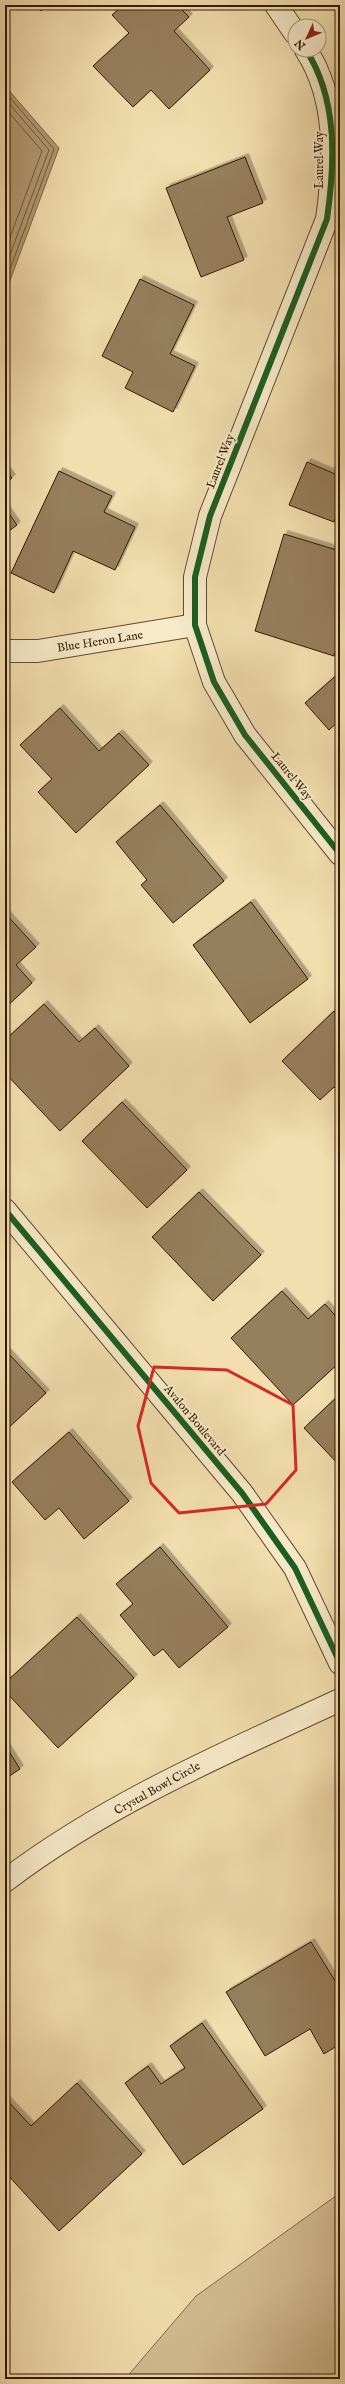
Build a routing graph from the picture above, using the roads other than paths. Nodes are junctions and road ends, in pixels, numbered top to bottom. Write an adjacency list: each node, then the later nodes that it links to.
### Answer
1 (276, 5): 2 (street)
2 (287, 21)
3 (309, 58): 4 (street, Laurel Way)
4 (336, 147): 5 (street, Laurel Way)
5 (195, 625): 6 (street, Blue Heron Lane); 7 (street, Laurel Way)
6 (5, 651)
7 (340, 854)
8 (5, 1210): 9 (street, Avalon Boulevard)
9 (340, 1663)
10 (340, 1700): 11 (street, Crystal Bowl Circle)
11 (5, 1882)

